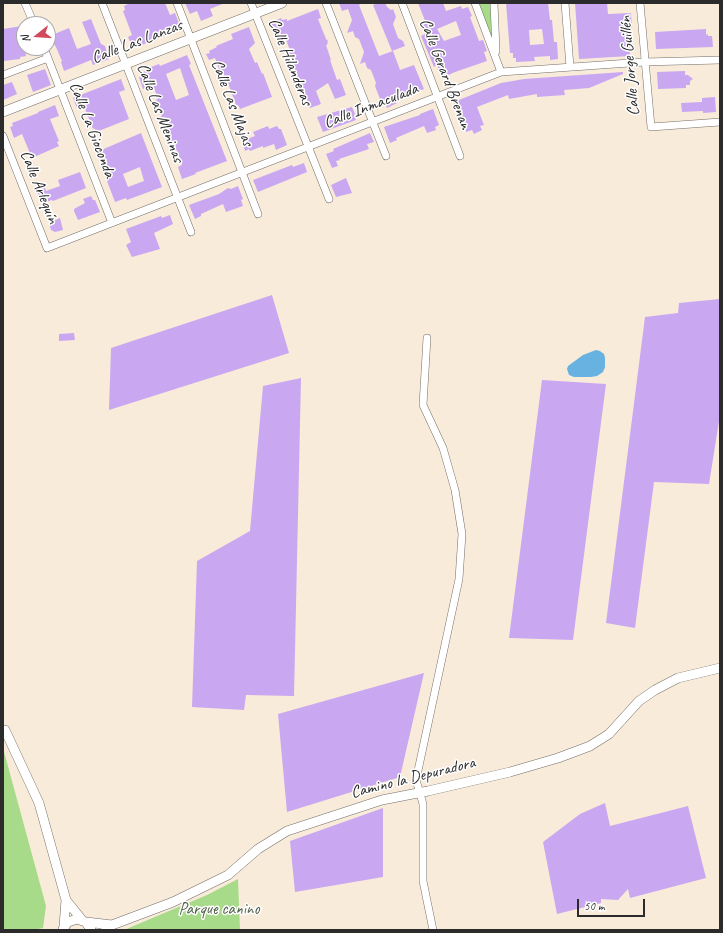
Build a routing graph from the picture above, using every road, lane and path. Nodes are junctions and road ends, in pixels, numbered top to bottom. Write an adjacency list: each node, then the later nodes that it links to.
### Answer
1 (25, 3): 13 (street)
2 (102, 3): 19 (street, Calle Las Meninas)
3 (177, 3): 14 (street, Calle Las Majas)
4 (251, 3): 12 (street, Calle Hilanderas)
5 (282, 3): 12 (street, Calle Las Lanzas)
6 (326, 3): 26 (street)
7 (402, 3): 24 (street, Calle Gerard Brenan)
8 (475, 3): 15 (street)
9 (494, 3): 15 (street)
10 (565, 3): 20 (street)
11 (640, 3): 18 (street, Calle Jorge Guillén)
12 (255, 13): 14 (street, Calle Las Lanzas); 29 (street, Calle Hilanderas)
13 (31, 16)
14 (190, 39): 19 (street, Calle Las Lanzas); 32 (street, Calle Las Majas)
15 (496, 57): 21 (street)
16 (48, 58): 22 (street); 23 (street, Calle La Gioconda)
17 (720, 60): 18 (street, Calle Inmaculada)
18 (644, 62): 20 (street, Calle Inmaculada); 27 (street, Calle Jorge Guillén)
19 (125, 64): 23 (street, Calle Las Lanzas); 33 (street, Calle Las Meninas)
20 (570, 67): 21 (street, Calle Inmaculada)
21 (501, 72): 24 (street, Calle Inmaculada)
22 (3, 75)
23 (60, 89): 25 (street, Calle Las Lanzas); 36 (street, Calle La Gioconda)
24 (438, 97): 26 (street, Calle Inmaculada); 31 (street, Calle Gerard Brenan)
25 (3, 112)
26 (372, 122): 29 (street, Calle Inmaculada); 30 (street)
27 (720, 122)
28 (3, 136): 38 (street, Calle Arlequín)
29 (308, 146): 32 (street, Calle Inmaculada); 34 (street, Calle Hilanderas)
30 (386, 156)
31 (460, 156)
32 (242, 172): 33 (street, Calle Inmaculada); 35 (street, Calle Las Majas)
33 (176, 197): 36 (street, Calle Inmaculada); 37 (street, Calle Las Meninas)
34 (328, 199)
35 (258, 214)
36 (112, 223): 38 (street, Calle Inmaculada)
37 (190, 232)
38 (48, 248)
39 (427, 338): 42 (street)
40 (720, 668): 42 (street, Camino la Depuradora)
41 (4, 729): 43 (street)
42 (420, 792): 45 (street, Camino la Depuradora); 47 (street)
43 (66, 900): 44 (street); 46 (street)
44 (86, 924): 45 (street, Camino la Depuradora); 46 (street)
45 (109, 927)
46 (63, 928)
47 (433, 930)

